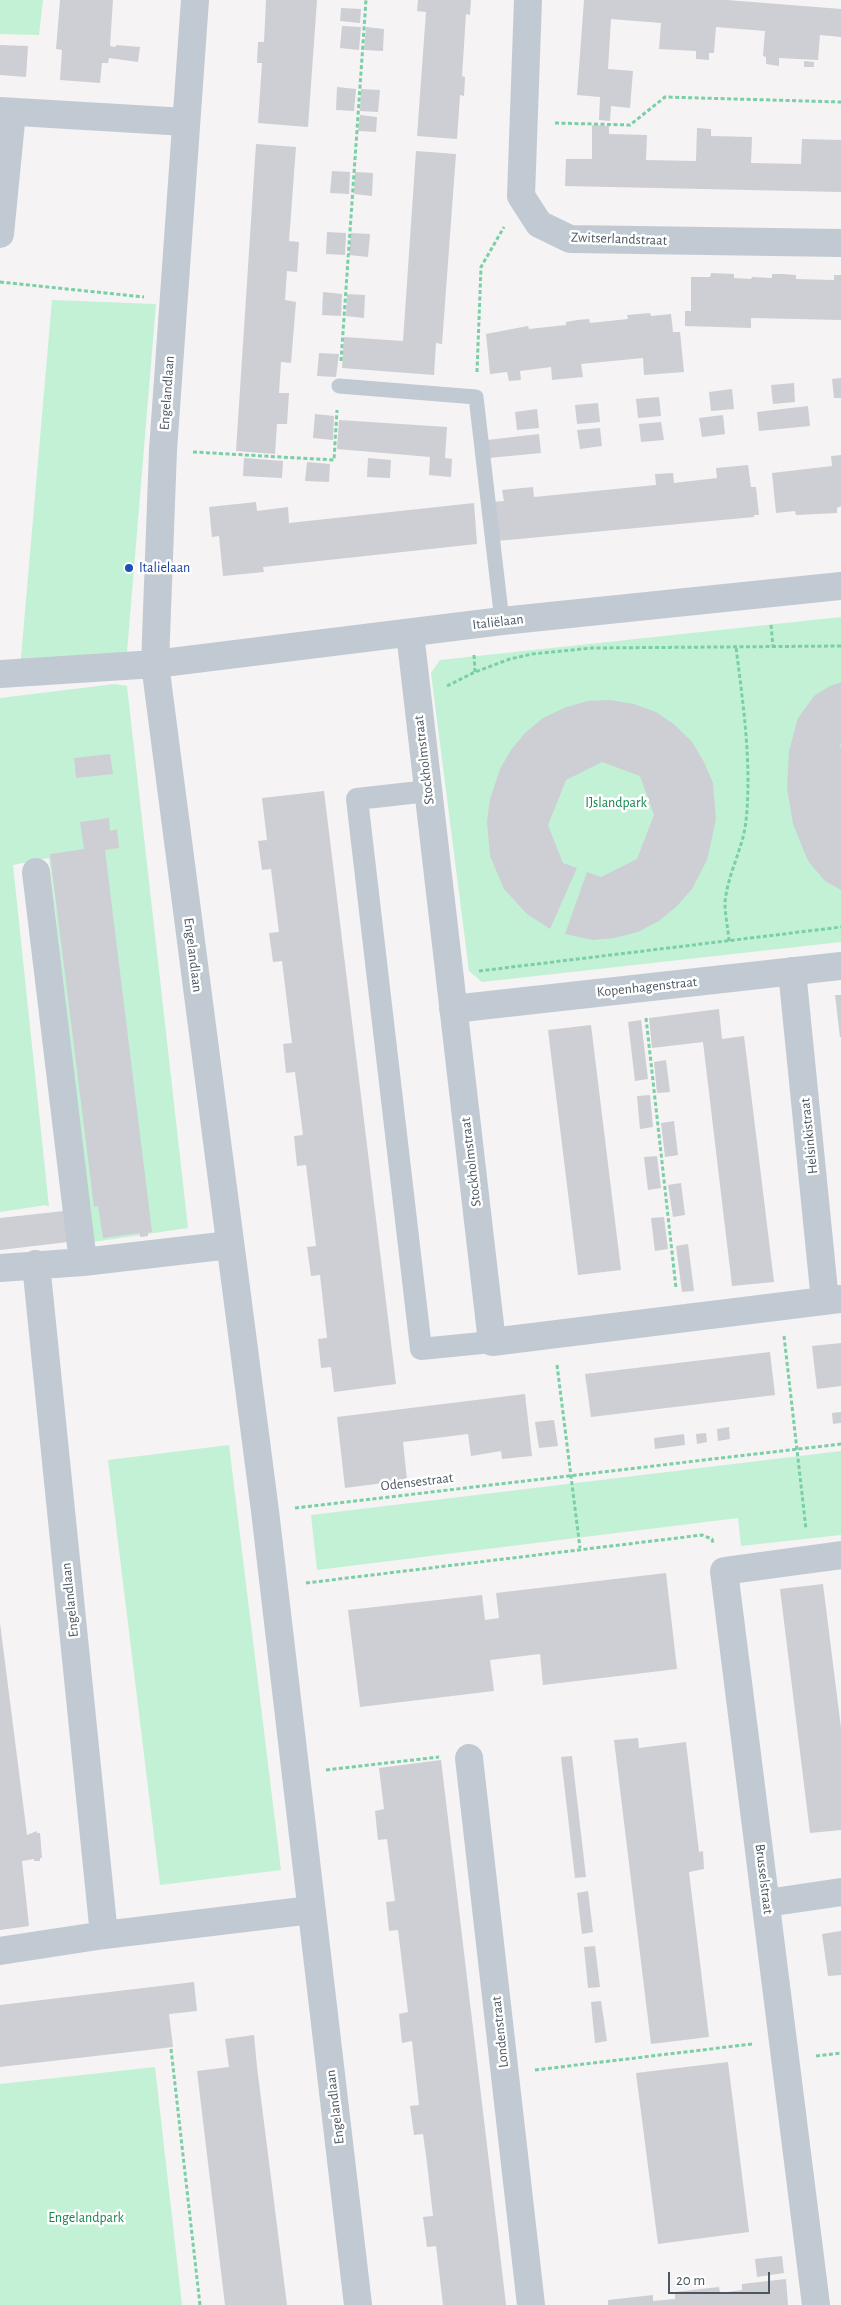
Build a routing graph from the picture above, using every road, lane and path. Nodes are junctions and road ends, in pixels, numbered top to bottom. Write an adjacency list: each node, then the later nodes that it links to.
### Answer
1 (195, 0): 6 (street, Engelandlaan)
2 (366, 0): 13 (path)
3 (528, 0): 7 (street)
4 (841, 102): 7 (path)
5 (6, 111): 6 (street); 9 (street)
6 (186, 122): 12 (street, Engelandlaan)
7 (524, 122): 8 (street)
8 (522, 196): 10 (street, Zwitserlandstraat); 14 (path)
9 (0, 234)
10 (841, 243)
11 (0, 282): 12 (path)
12 (174, 299): 15 (street, Engelandlaan)
13 (339, 386): 14 (lane); 15 (path)
14 (476, 397): 17 (lane)
15 (163, 450): 21 (street, Engelandlaan)
16 (841, 586): 17 (street, Italiëlaan)
17 (502, 621): 18 (street, Italiëlaan)
18 (410, 633): 21 (street, Italiëlaan); 23 (street, Stockholmstraat)
19 (736, 646): 20 (path); 23 (path); 27 (path)
20 (841, 646)
21 (155, 664): 22 (street); 33 (street, Engelandlaan)
22 (0, 674)
23 (417, 701): 24 (street, Stockholmstraat)
24 (428, 791): 30 (street, Stockholmstraat); 41 (street)
25 (36, 872): 34 (street)
26 (841, 927): 27 (path)
27 (730, 941): 30 (path)
28 (841, 966): 29 (street, Kopenhagenstraat)
29 (792, 971): 31 (street, Kopenhagenstraat); 37 (street, Helsinkistraat)
30 (449, 974): 32 (street, Stockholmstraat)
31 (642, 988): 32 (street, Kopenhagenstraat); 39 (path)
32 (453, 1009): 41 (street, Stockholmstraat)
33 (230, 1245): 34 (street); 45 (street, Engelandlaan)
34 (84, 1262): 35 (street)
35 (36, 1264): 36 (street); 56 (street, Engelandlaan)
36 (0, 1268)
37 (833, 1300): 38 (street)
38 (781, 1307): 39 (street); 43 (path)
39 (680, 1319): 40 (street)
40 (553, 1335): 41 (street); 44 (path)
41 (492, 1342)
42 (841, 1444): 43 (path, Odensestraat)
43 (797, 1449): 44 (path, Odensestraat); 48 (path)
44 (571, 1475): 45 (path, Odensestraat); 46 (path)
45 (265, 1511): 50 (street, Engelandlaan)
46 (580, 1548): 49 (path); 50 (path)
47 (841, 1555): 48 (street)
48 (809, 1559): 49 (street)
49 (724, 1571): 54 (street, Brusselstraat)
50 (274, 1587): 52 (street, Engelandlaan)
51 (470, 1758): 52 (path); 60 (street, Londenstraat)
52 (296, 1774): 55 (street, Engelandlaan)
53 (841, 1892): 54 (street)
54 (767, 1903): 58 (street, Brusselstraat)
55 (311, 1910): 56 (street); 62 (street, Engelandlaan)
56 (104, 1935): 57 (street)
57 (0, 1951)
58 (784, 2040): 60 (path); 64 (street, Brusselstraat)
59 (171, 2049): 61 (path)
60 (505, 2073): 63 (street, Londenstraat)
61 (200, 2305)
62 (358, 2305)
63 (531, 2305)
64 (816, 2305)

